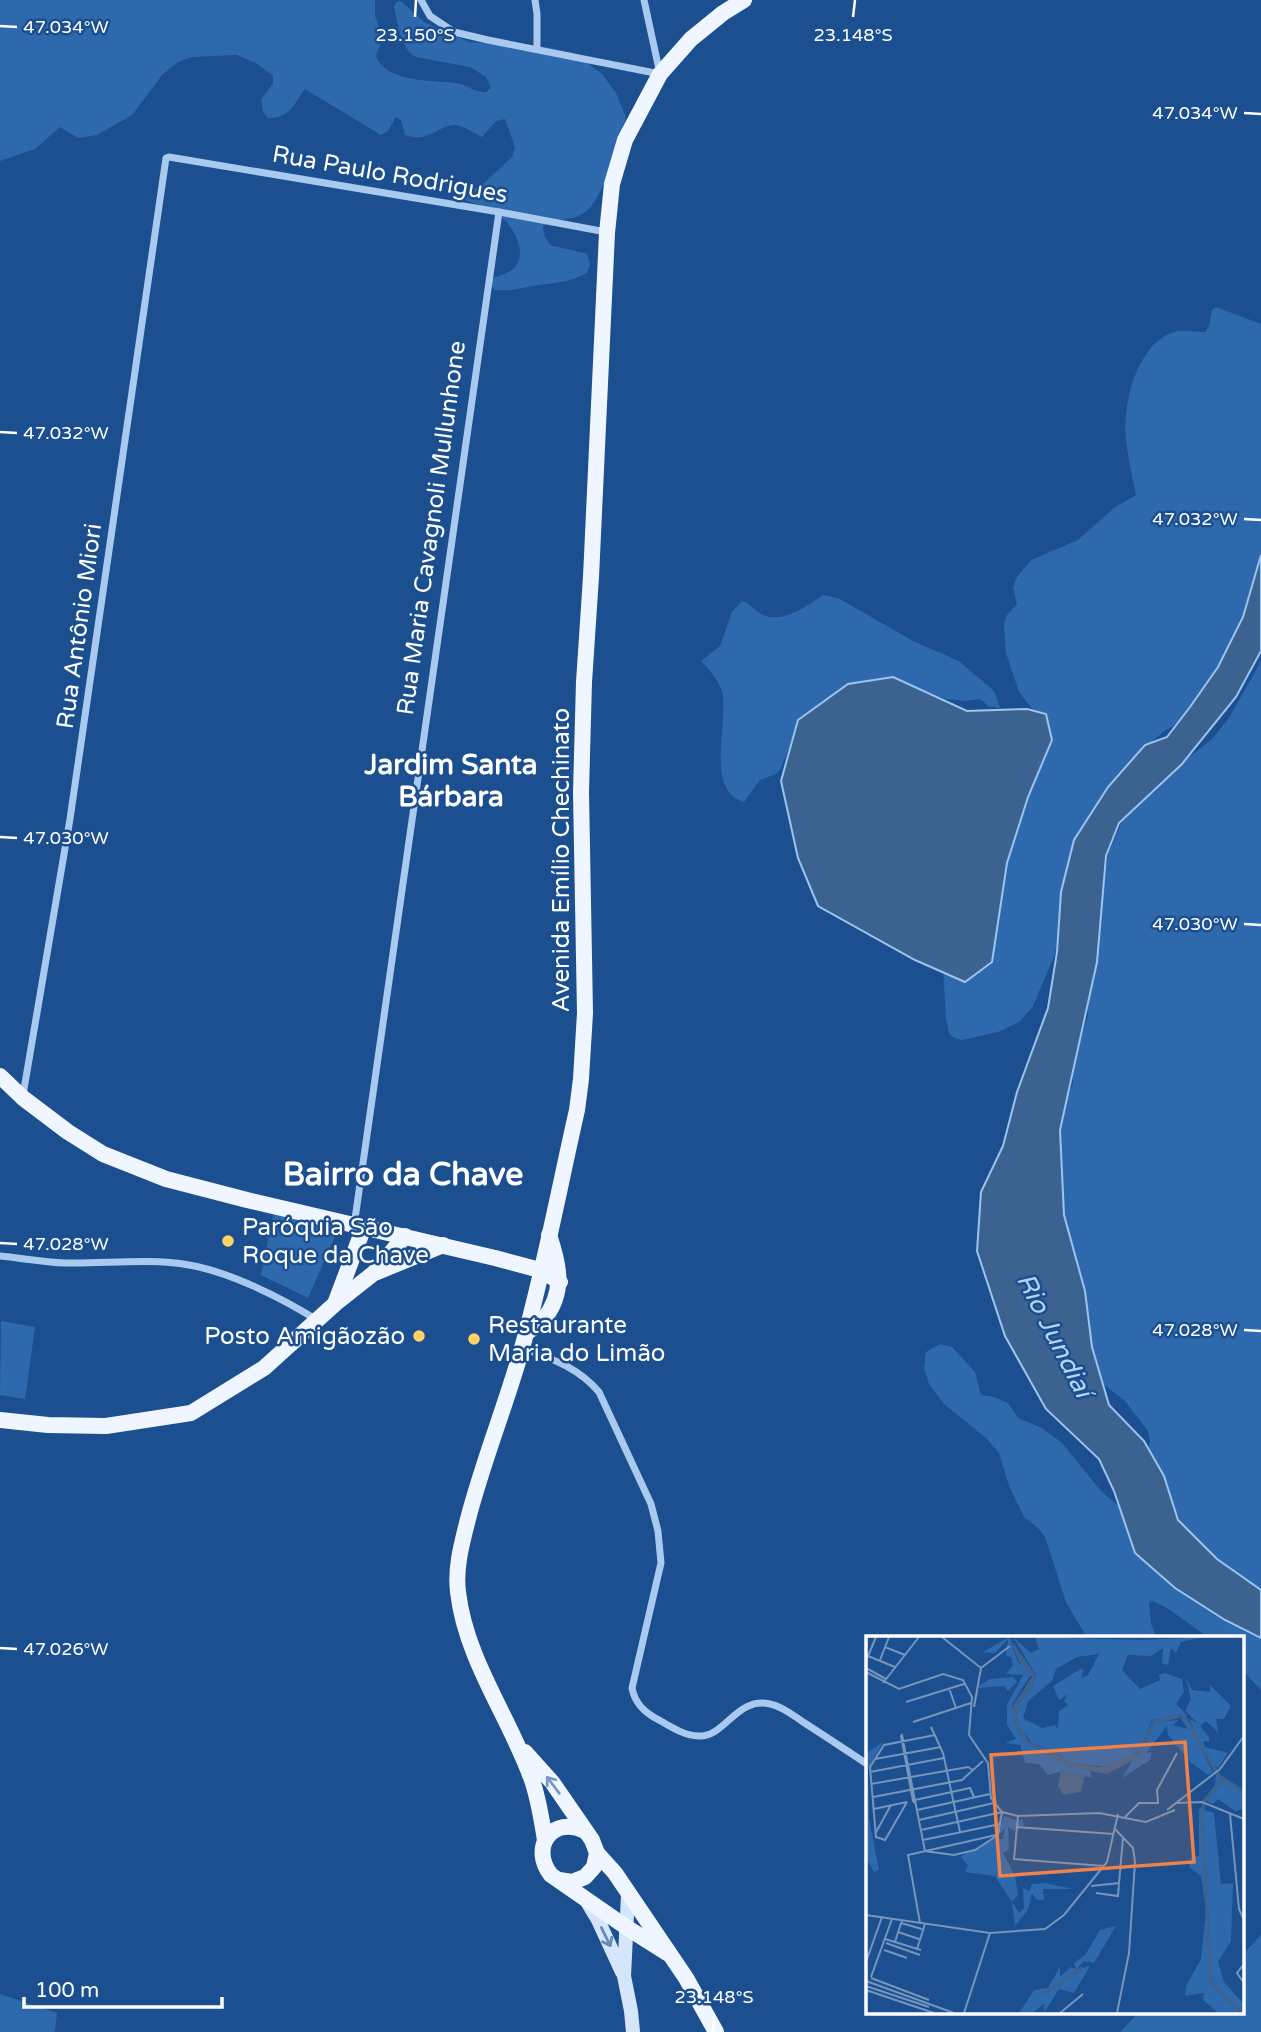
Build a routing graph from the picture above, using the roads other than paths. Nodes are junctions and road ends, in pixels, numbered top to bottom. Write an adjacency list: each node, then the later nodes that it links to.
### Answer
1 (421, 0): 6 (street)
2 (427, 0): 6 (street)
3 (535, 0): 7 (street)
4 (644, 0): 8 (street)
5 (744, 0): 8 (main road, Avenida Emílio Chechinato)
6 (429, 16): 7 (street)
7 (537, 49): 8 (street)
8 (660, 74): 11 (main road, Avenida Emílio Chechinato)
9 (166, 159): 10 (street, Rua Paulo Rodrigues); 13 (street, Rua Antônio Miori)
10 (499, 212): 11 (street, Rua Paulo Rodrigues); 14 (street, Rua Maria Cavagnoli Mullunhone)
11 (607, 233): 15 (main road, Avenida Emílio Chechinato)
12 (0, 1076): 13 (main road)
13 (23, 1098): 14 (main road)
14 (359, 1226): 16 (main road); 22 (main road, Rua Maria Cavagnoli Mullunhone)
15 (549, 1233): 19 (main road, Avenida Emílio Chechinato); 21 (main road)
16 (405, 1236): 17 (main road); 20 (main road)
17 (443, 1245): 19 (main road); 20 (main road)
18 (0, 1256): 23 (street)
19 (540, 1270): 21 (main road); 24 (main road, Avenida Emílio Chechinato)
20 (374, 1273): 22 (main road)
21 (560, 1282): 24 (main road)
22 (335, 1303): 23 (main road)
23 (317, 1321): 25 (main road)
24 (524, 1340): 26 (main road, Avenida Emílio Chechinato); 27 (street)
25 (0, 1420)
26 (516, 1743): 28 (main road, Avenida Emílio Chechinato, one-way to 26); 29 (main road, Avenida Emílio Chechinato)
27 (866, 1763)
28 (585, 1831): 29 (main road); 30 (main road)
29 (545, 1840): 31 (main road)
30 (597, 1853): 31 (main road); 32 (main road)
31 (559, 1880): 33 (main road)
32 (628, 1895): 34 (main road); 35 (main road)
33 (585, 1898): 34 (main road); 36 (main road, one-way to 36)
34 (626, 1927): 35 (main road); 36 (main road)
35 (667, 1953): 38 (main road)
36 (624, 1976): 37 (main road)
37 (633, 2032)
38 (716, 2032)

